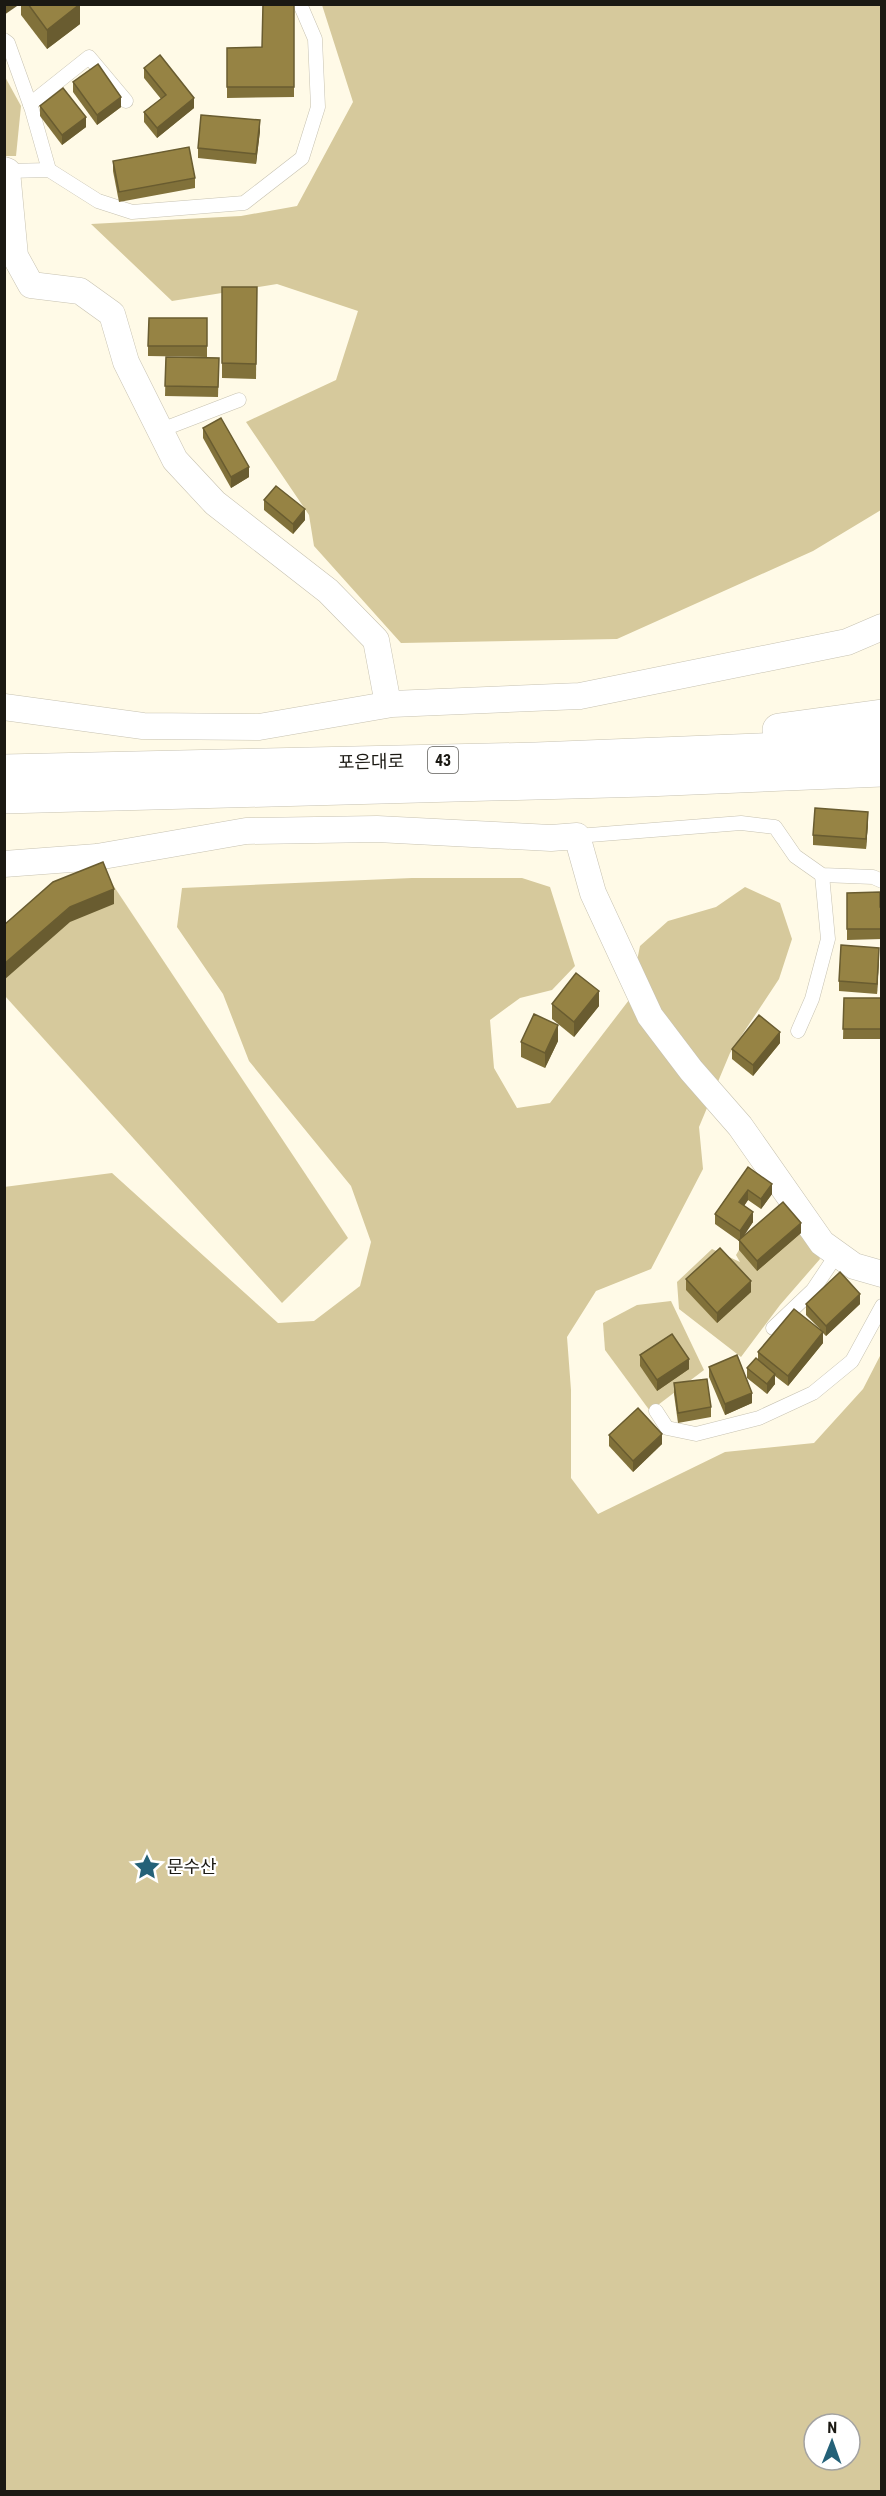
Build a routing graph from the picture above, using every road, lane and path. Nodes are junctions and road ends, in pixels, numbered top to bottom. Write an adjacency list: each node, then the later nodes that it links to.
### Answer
1 (300, 4): 6 (lane)
2 (4, 40): 4 (lane)
3 (126, 101): 4 (lane)
4 (30, 104): 6 (lane)
5 (6, 170): 6 (lane); 8 (street)
6 (49, 170)
7 (239, 400): 8 (lane)
8 (160, 430): 10 (street)
9 (882, 627): 10 (street)
10 (388, 704): 11 (street)
11 (4, 707)
12 (882, 716): 13 (highway)
13 (537, 759): 14 (highway, 포은대로 / 43); 15 (highway, 포은대로 / 43)
14 (879, 764): 16 (highway, 포은대로 / 43)
15 (4, 771)
16 (4, 797)
17 (577, 836): 18 (street); 19 (lane); 22 (street)
18 (4, 864)
19 (822, 875): 20 (lane); 21 (lane)
20 (882, 881)
21 (798, 1031)
22 (837, 1254): 23 (street); 25 (lane)
23 (882, 1274)
24 (882, 1306): 26 (lane)
25 (773, 1328)
26 (656, 1411)

